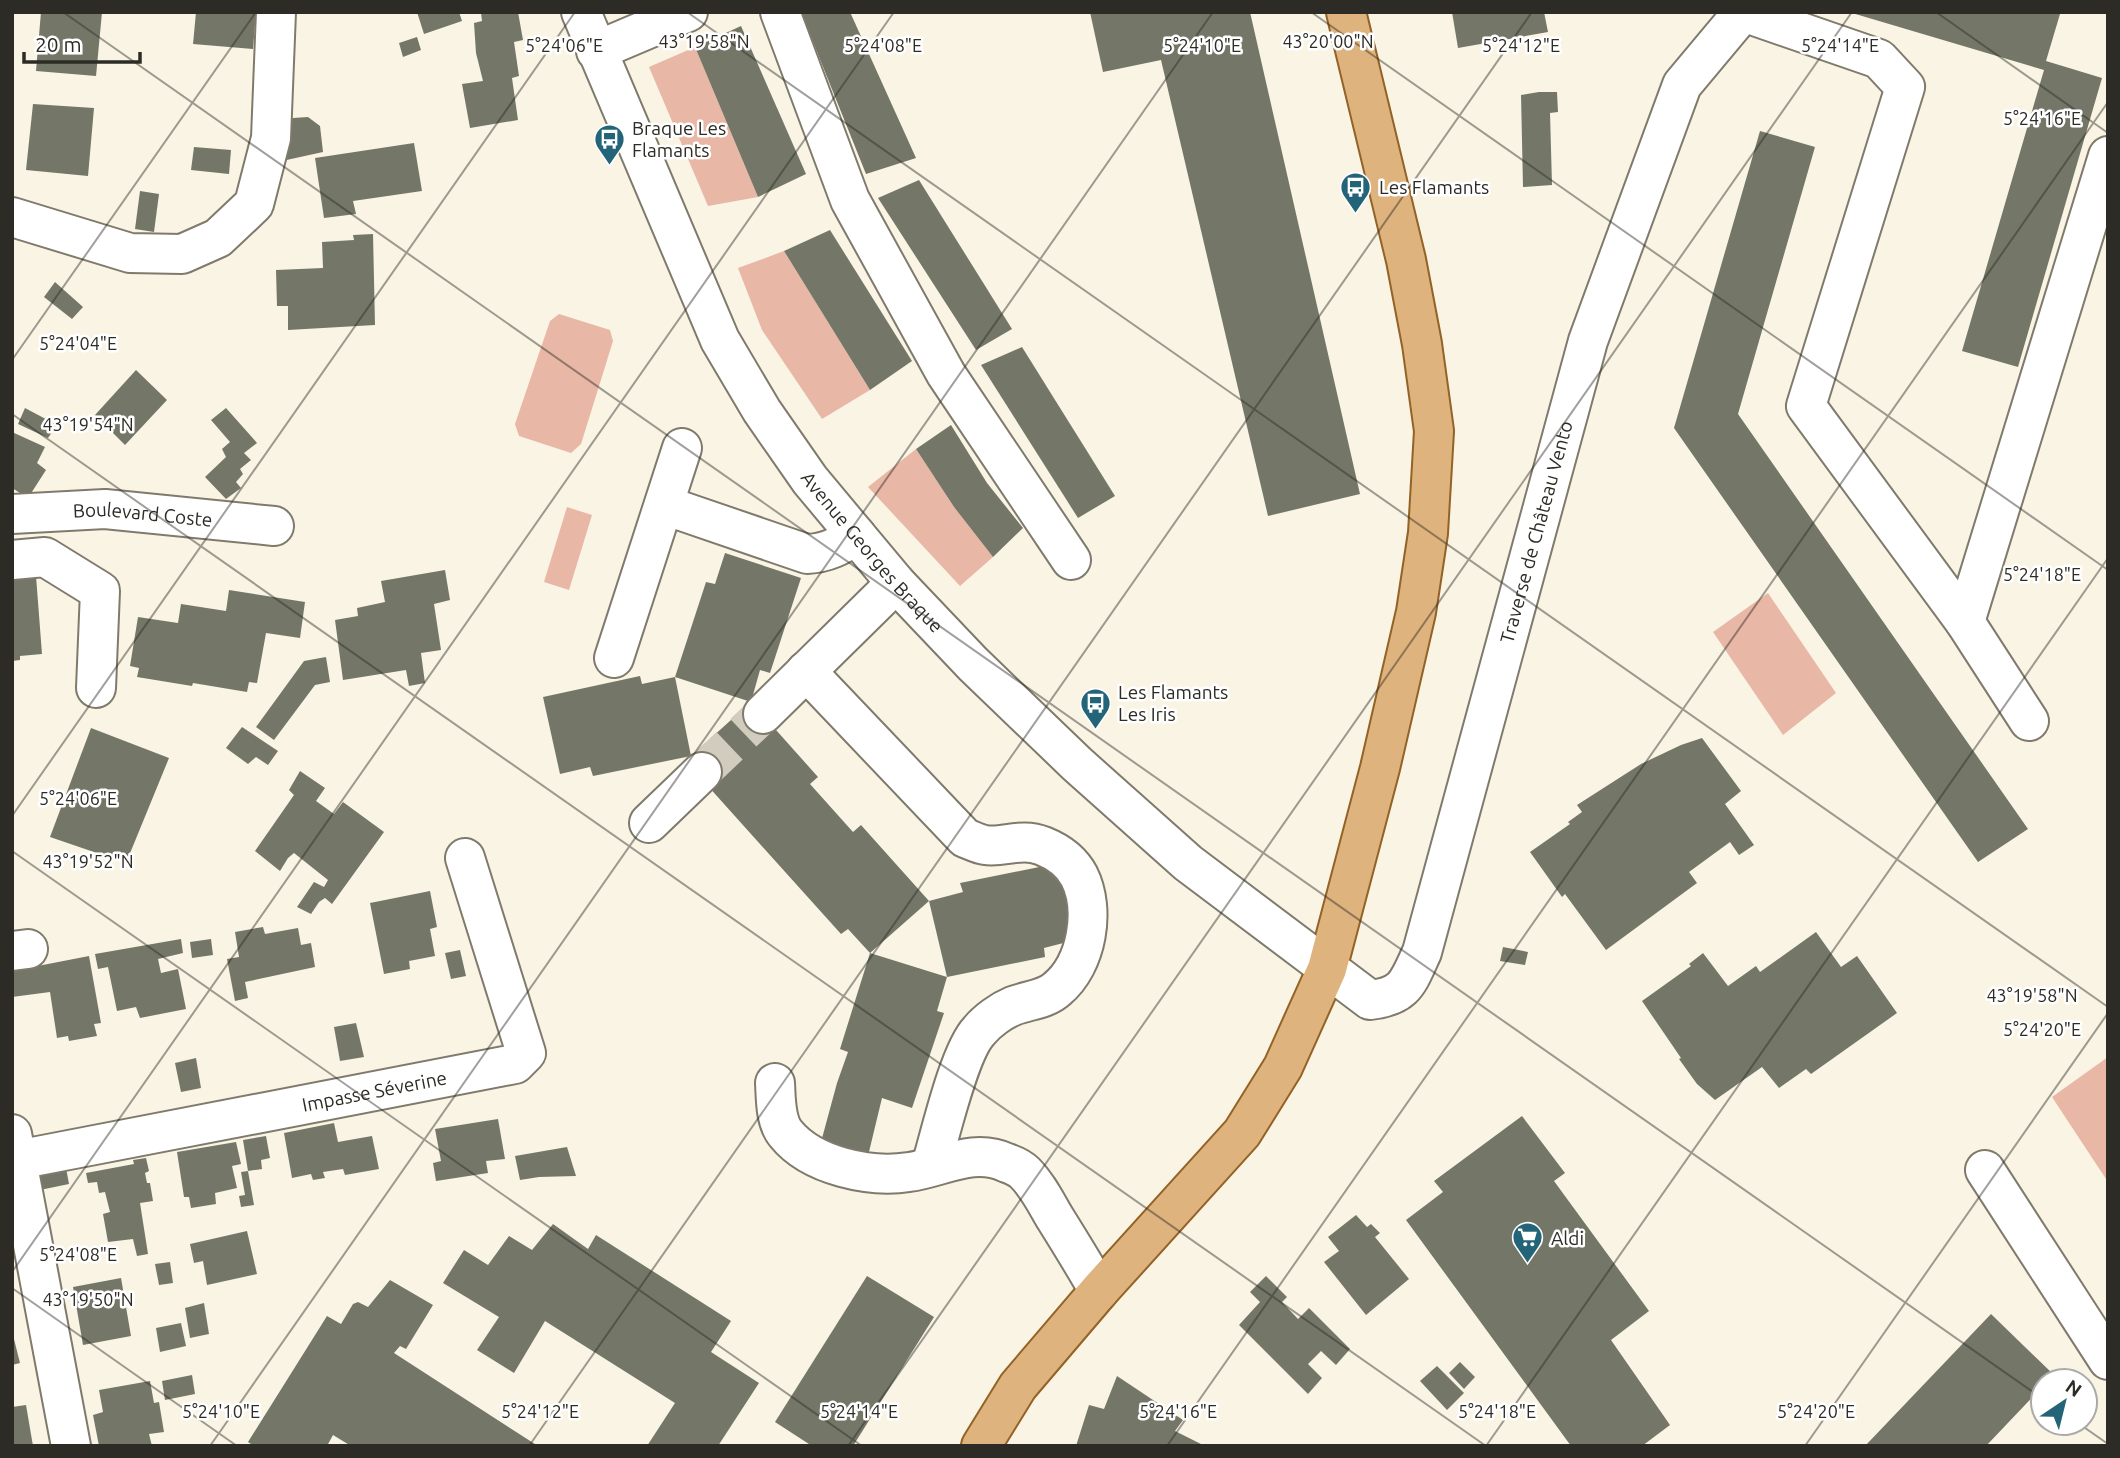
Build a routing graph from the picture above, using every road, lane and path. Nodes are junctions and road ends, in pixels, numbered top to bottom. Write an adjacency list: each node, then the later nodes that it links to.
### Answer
1 (276, 12): 9 (street)
2 (581, 12): 7 (street, Avenue Georges Braque)
3 (688, 12): 7 (street)
4 (780, 12): 16 (street)
5 (1346, 12): 27 (main road)
6 (1743, 12): 18 (street); 27 (street, Traverse de Château Vento)
7 (596, 51): 14 (street, Avenue Georges Braque)
8 (2108, 156): 18 (street)
9 (12, 217)
10 (682, 449): 11 (street)
11 (664, 505): 14 (street); 19 (street)
12 (12, 514): 13 (street, Boulevard Coste)
13 (274, 526)
14 (856, 535): 17 (street, Avenue Georges Braque)
15 (12, 560): 21 (street)
16 (1071, 560)
17 (896, 583): 20 (street); 27 (street, Avenue Georges Braque)
18 (1965, 622): 23 (street)
19 (614, 658)
20 (806, 671): 22 (street); 30 (street)
21 (96, 688)
22 (763, 714)
23 (2029, 721)
24 (702, 772): 25 (street)
25 (649, 823)
26 (465, 858): 29 (street, Impasse Séverine)
27 (1327, 969): 32 (main road)
28 (775, 1083): 30 (street)
29 (14, 1147): 34 (street)
30 (931, 1166): 32 (street)
31 (1985, 1170): 33 (street)
32 (1100, 1291): 35 (main road)
33 (2108, 1360)
34 (71, 1446)
35 (981, 1446)

